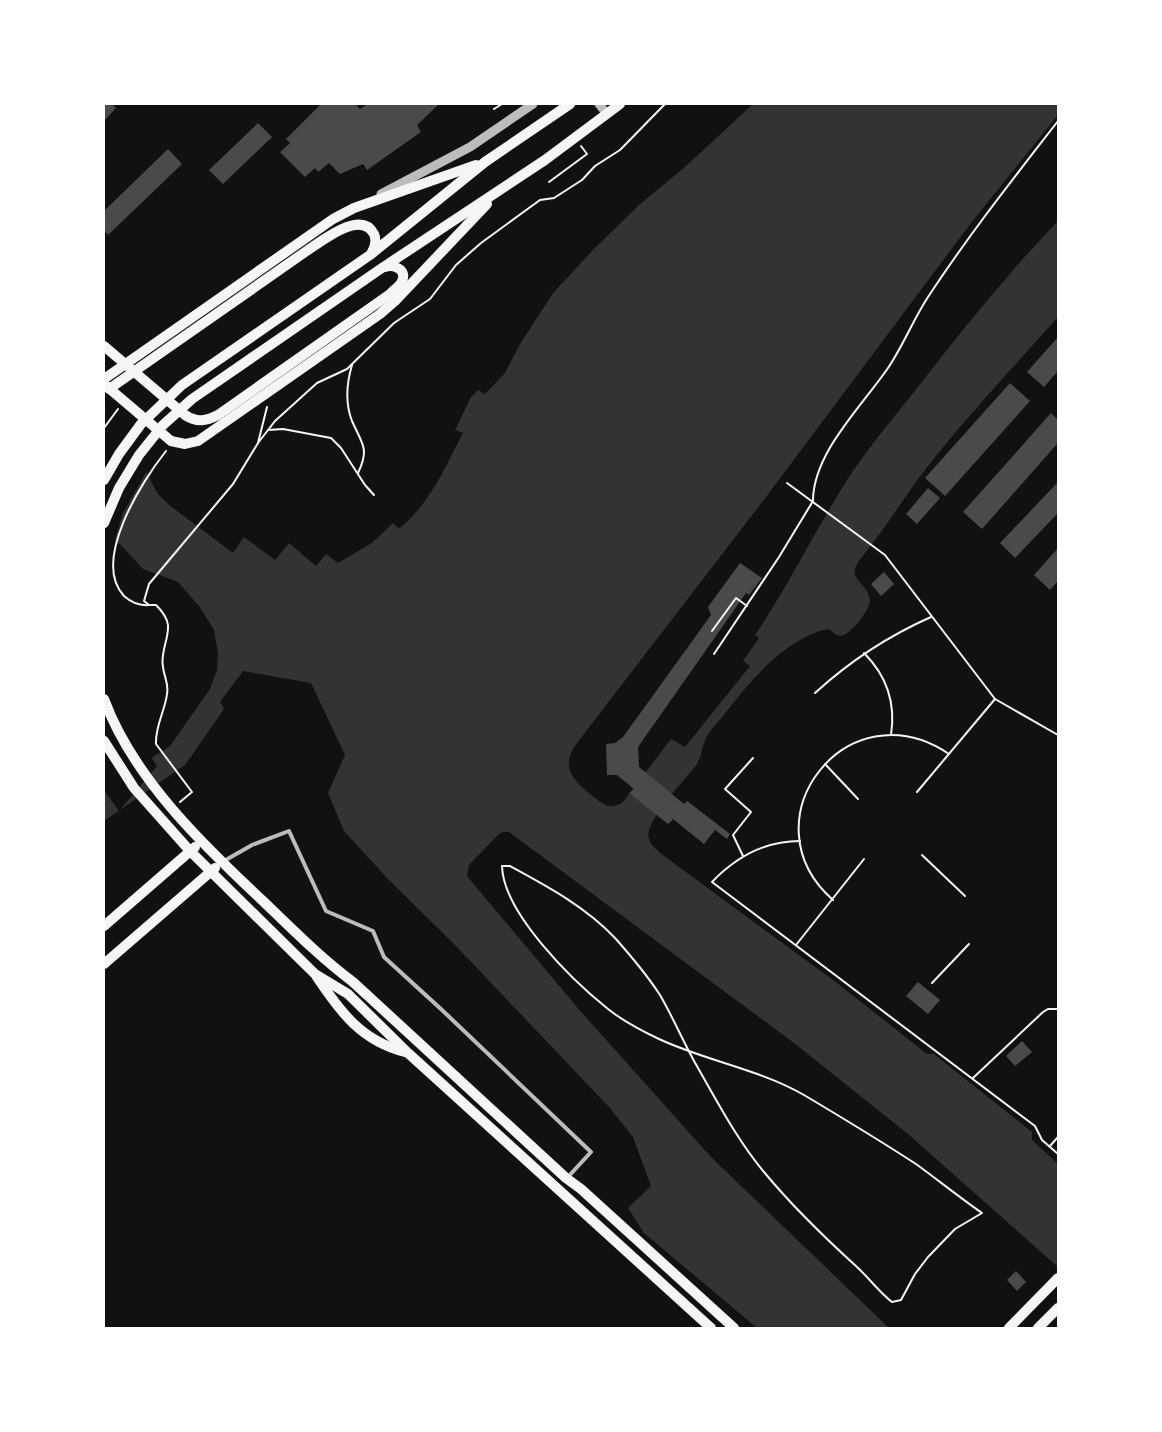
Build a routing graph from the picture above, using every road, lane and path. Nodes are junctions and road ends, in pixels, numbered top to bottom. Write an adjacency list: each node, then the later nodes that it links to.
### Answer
1 (502, 104): 7 (path)
2 (533, 104): 14 (street)
3 (570, 104): 11 (main road)
4 (599, 104): 8 (street)
5 (619, 104): 8 (main road)
6 (665, 104): 19 (path)
7 (494, 109)
8 (607, 114): 13 (main road)
9 (1059, 121): 33 (path)
10 (587, 154): 12 (path)
11 (485, 162): 14 (main road); 15 (main road)
12 (549, 182)
13 (500, 190): 16 (main road); 23 (main road)
14 (354, 208): 18 (main road)
15 (370, 255): 20 (main road); 30 (main road)
16 (379, 270): 20 (main road); 34 (main road)
17 (104, 346): 18 (main road)
18 (124, 363): 20 (main road); 21 (main road)
19 (352, 365): 26 (path); 29 (path)
20 (134, 371): 22 (main road)
21 (104, 379)
22 (106, 387): 24 (main road)
23 (272, 390): 27 (main road); 28 (path)
24 (123, 401): 25 (path); 27 (main road)
25 (104, 428)
26 (268, 430): 28 (path); 29 (path)
27 (174, 442): 35 (path)
28 (258, 444): 35 (path)
29 (358, 474): 32 (path)
30 (104, 480)
31 (787, 483): 33 (path)
32 (374, 495)
33 (813, 501): 36 (path); 37 (path)
34 (104, 523)
35 (149, 605): 52 (path)
36 (747, 606): 38 (path); 40 (path)
37 (932, 617): 39 (path); 43 (path)
38 (712, 631)
39 (864, 653): 41 (path); 44 (path)
40 (714, 654)
41 (815, 693)
42 (104, 699): 52 (main road)
43 (994, 699): 45 (path); 47 (path)
44 (891, 735): 47 (path); 49 (path)
45 (1059, 735)
46 (104, 741): 55 (main road)
47 (949, 754): 50 (path)
48 (753, 758): 57 (path)
49 (825, 764): 51 (path); 54 (path)
50 (917, 792)
51 (858, 799)
52 (173, 808): 53 (main road)
53 (202, 841): 55 (main road); 59 (main road)
54 (800, 841): 57 (path); 62 (path)
55 (190, 851): 60 (main road); 63 (main road)
56 (921, 855): 61 (path)
57 (743, 856): 65 (path)
58 (864, 859): 62 (path)
59 (222, 861): 60 (main road); 76 (main road); 76 (lane)
60 (211, 872): 66 (main road); 67 (main road)
61 (965, 896)
62 (833, 900): 65 (path)
63 (104, 926)
64 (969, 944): 68 (path)
65 (796, 945): 72 (path)
66 (104, 964)
67 (315, 974): 71 (main road); 71 (main road)
68 (932, 983)
69 (1059, 1009): 72 (path)
70 (688, 1049): 70 (path); 70 (path)
71 (408, 1053): 79 (main road)
72 (973, 1078): 74 (path)
73 (1059, 1137): 74 (path)
74 (1050, 1146): 75 (path)
75 (1059, 1154)
76 (566, 1178): 80 (main road)
77 (1059, 1278): 81 (main road)
78 (1059, 1308): 82 (main road)
79 (711, 1329)
80 (734, 1329)
81 (1009, 1329)
82 (1038, 1329)

